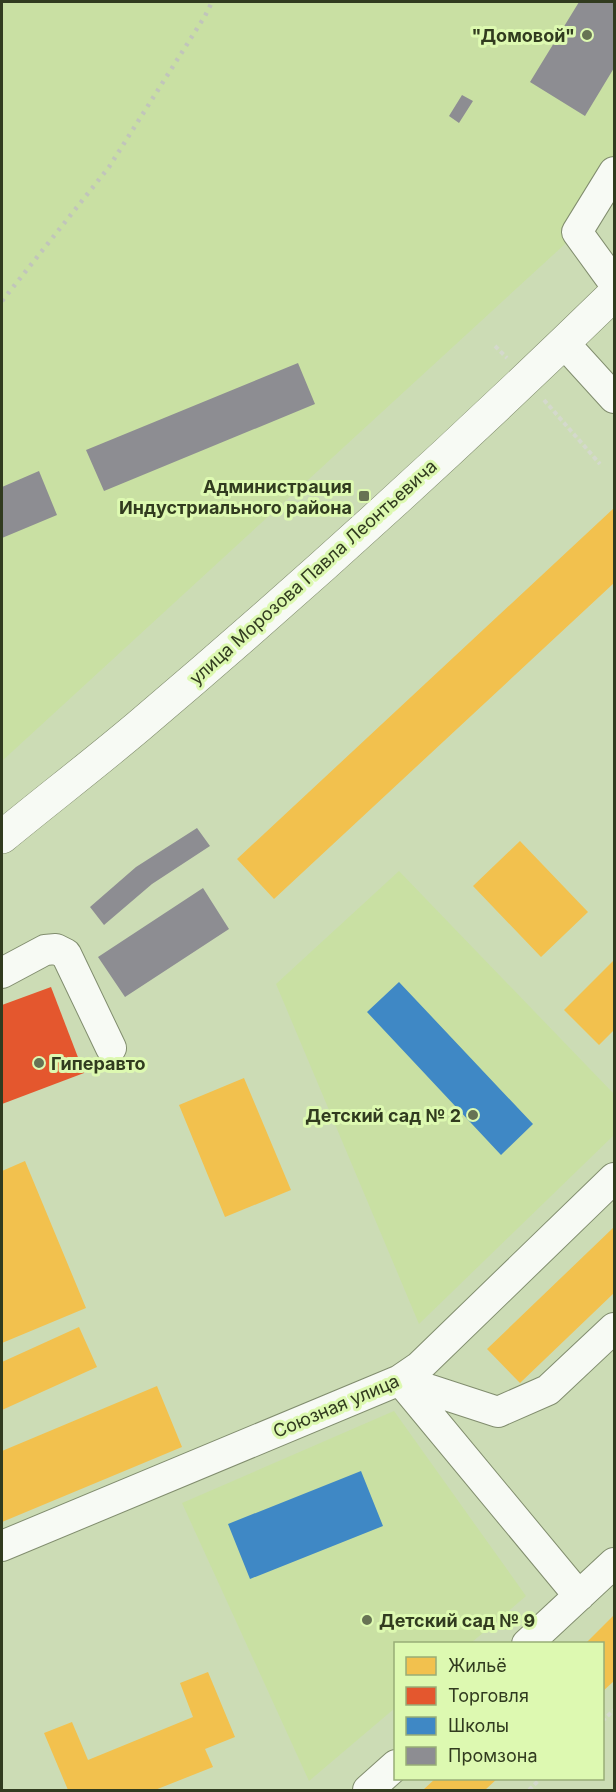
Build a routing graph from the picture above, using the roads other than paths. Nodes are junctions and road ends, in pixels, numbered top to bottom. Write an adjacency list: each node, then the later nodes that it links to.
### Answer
1 (615, 172): 2 (street)
2 (615, 283)
3 (615, 294): 4 (main road, улица Морозова Павла Леонтьевича)
4 (564, 343): 5 (street); 6 (main road, улица Морозова Павла Леонтьевича)
5 (615, 398)
6 (2, 837)
7 (2, 973): 8 (street)
8 (111, 1048)
9 (615, 1178): 11 (street, Союзная улица)
10 (615, 1328): 11 (street)
11 (400, 1380): 12 (street, Союзная улица); 14 (street)
12 (2, 1546)
13 (615, 1563): 14 (street)
14 (579, 1596): 15 (street)
15 (529, 1642)
16 (394, 1767): 17 (street)
17 (368, 1791)

